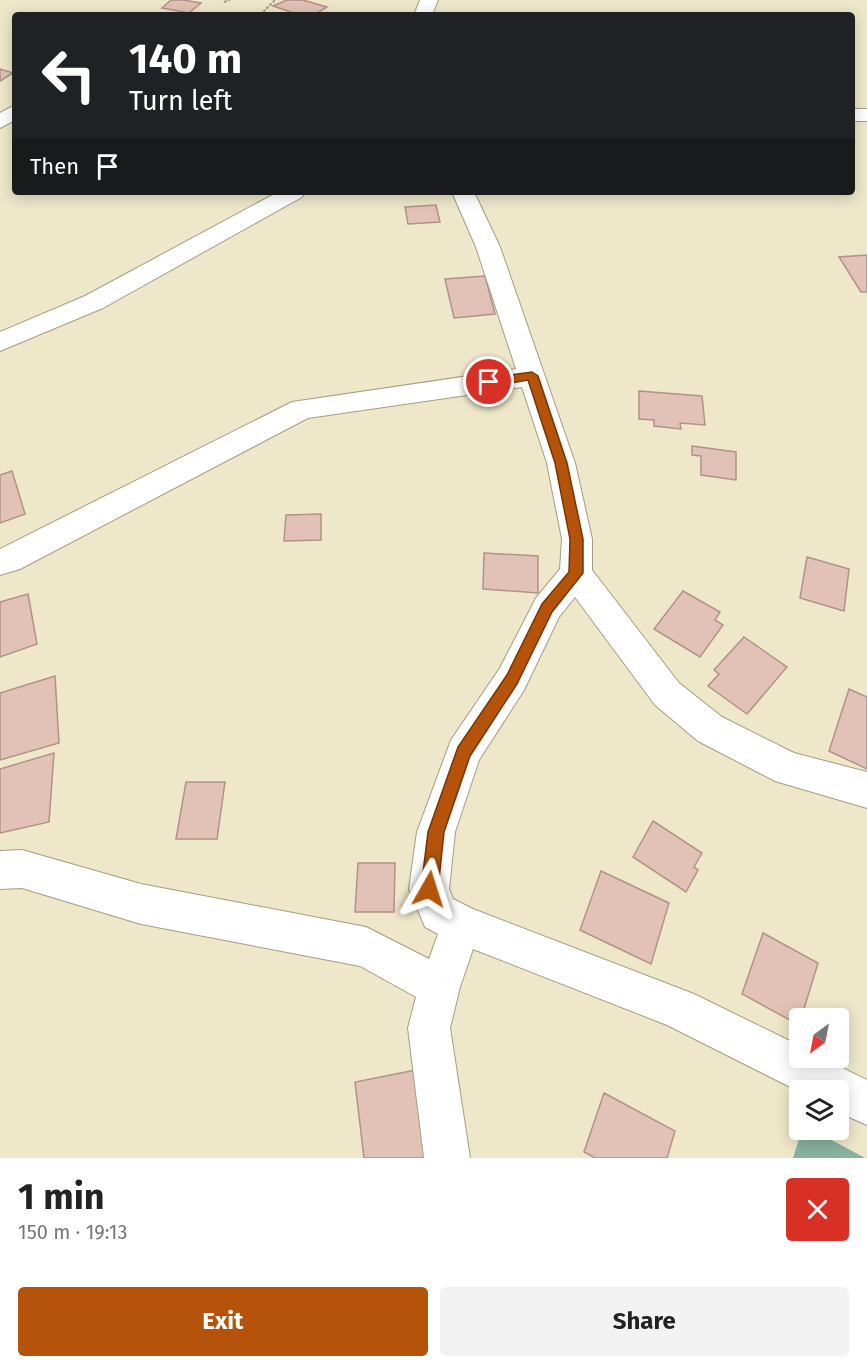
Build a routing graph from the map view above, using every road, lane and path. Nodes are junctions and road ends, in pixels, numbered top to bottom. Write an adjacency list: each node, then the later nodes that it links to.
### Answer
1 (230, 0): 3 (path)
2 (275, 0): 4 (path)
3 (224, 2)
4 (263, 12)
5 (289, 195): 7 (street)
6 (464, 195): 8 (street)
7 (0, 342)
8 (532, 376): 9 (street); 10 (street)
9 (0, 562)
10 (576, 573): 11 (street); 13 (street)
11 (867, 790)
12 (0, 870): 14 (street)
13 (462, 926): 14 (street); 15 (street)
14 (439, 987): 16 (street)
15 (867, 1103)
16 (447, 1158)

